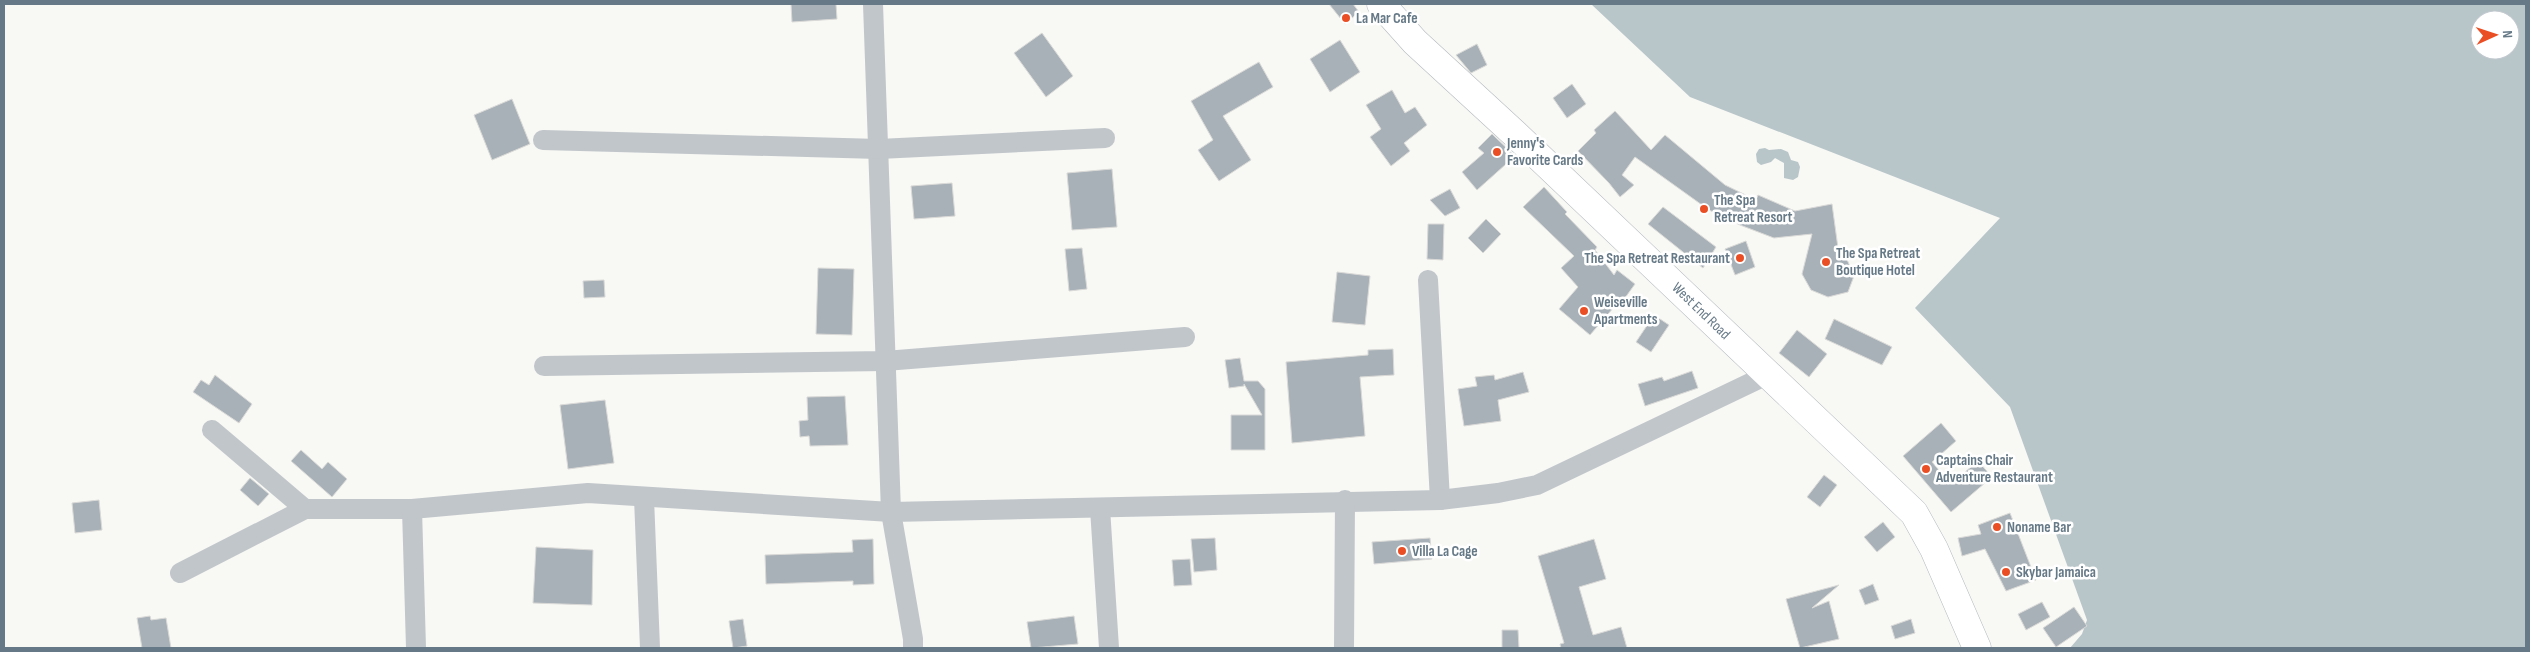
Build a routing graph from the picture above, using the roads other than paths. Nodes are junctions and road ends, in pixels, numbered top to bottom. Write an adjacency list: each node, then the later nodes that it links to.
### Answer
1 (873, 4): 5 (street)
2 (1381, 4): 10 (main road, West End Road)
3 (1105, 138): 5 (street)
4 (543, 140): 5 (street)
5 (879, 149): 8 (street)
6 (1428, 280): 14 (street)
7 (1185, 337): 8 (street)
8 (884, 361): 9 (street); 18 (street)
9 (544, 366)
10 (1767, 375): 14 (street); 25 (main road, West End Road)
11 (212, 430): 16 (street)
12 (644, 498): 17 (street); 18 (street); 21 (street)
13 (1345, 500): 14 (street); 15 (street); 24 (street)
14 (1440, 500)
15 (1100, 508): 18 (street); 23 (street)
16 (305, 509): 17 (street); 19 (street)
17 (412, 509): 20 (street)
18 (891, 512): 22 (street)
19 (180, 573)
20 (416, 648)
21 (650, 648)
22 (913, 648)
23 (1109, 648)
24 (1344, 648)
25 (1977, 648)

